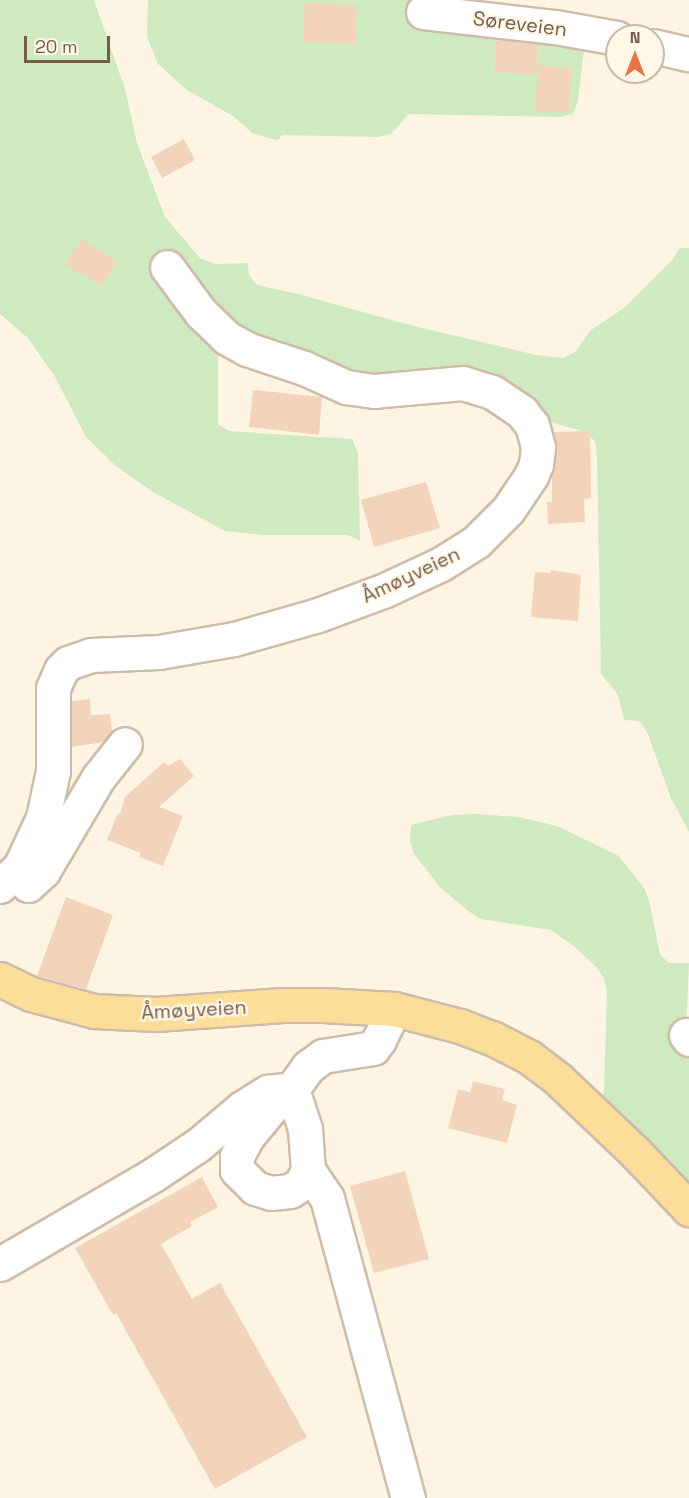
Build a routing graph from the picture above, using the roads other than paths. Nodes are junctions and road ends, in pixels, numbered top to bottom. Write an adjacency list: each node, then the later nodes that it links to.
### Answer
1 (423, 12): 2 (lane, Søreveien)
2 (605, 36)
3 (665, 49): 4 (lane)
4 (689, 54)
5 (167, 267): 7 (lane, Åmøyveien)
6 (125, 744): 8 (lane)
7 (0, 886)
8 (0, 891)
9 (0, 979): 10 (main road, Åmøyveien)
10 (394, 1009): 11 (lane); 13 (main road, Åmøyveien)
11 (292, 1089): 12 (lane); 12 (lane); 14 (lane)
12 (309, 1170): 15 (lane)
13 (689, 1209)
14 (0, 1264)
15 (408, 1498)

